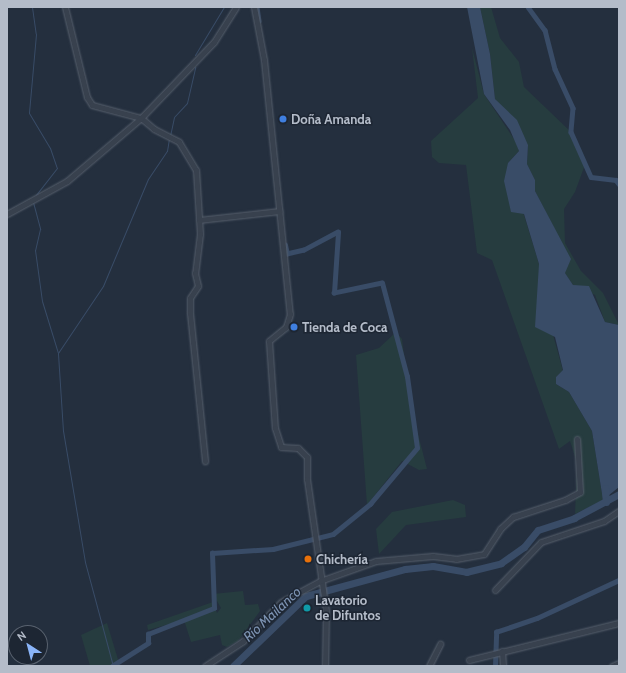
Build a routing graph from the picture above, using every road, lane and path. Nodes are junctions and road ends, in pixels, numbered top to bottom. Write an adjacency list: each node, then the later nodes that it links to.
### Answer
1 (65, 7): 4 (street)
2 (236, 7): 4 (street)
3 (254, 7): 5 (street)
4 (141, 118): 6 (street); 7 (street)
5 (279, 211): 7 (street); 11 (street)
6 (7, 214)
7 (199, 220): 9 (street)
8 (577, 439): 11 (street)
9 (205, 461)
10 (619, 511): 12 (street)
11 (320, 584): 18 (street); 19 (street)
12 (495, 590)
13 (619, 623): 15 (street)
14 (440, 644): 20 (street)
15 (502, 651): 16 (street); 21 (street)
16 (469, 660)
17 (619, 663): 22 (street)
18 (205, 666)
19 (325, 666)
20 (429, 666)
21 (503, 666)
22 (612, 666)

